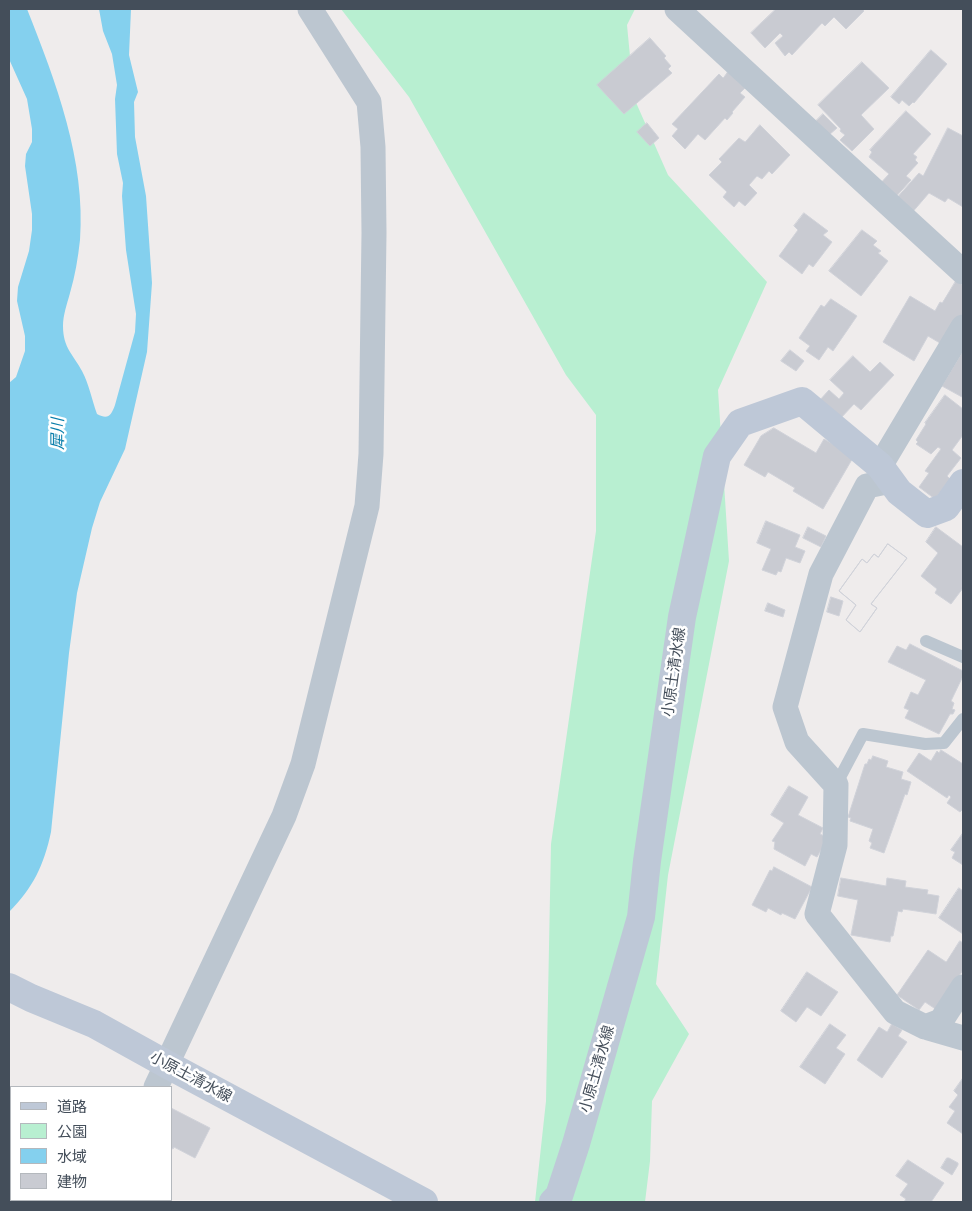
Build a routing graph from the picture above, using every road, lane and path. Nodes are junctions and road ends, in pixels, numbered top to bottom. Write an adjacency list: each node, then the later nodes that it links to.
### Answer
1 (310, 9): 15 (street)
2 (677, 9): 3 (street)
3 (963, 272)
4 (963, 327): 5 (street)
5 (885, 474): 6 (main road, 小原土清水線); 10 (street); 17 (main road, 小原土清水線)
6 (963, 483)
7 (926, 641): 8 (lane)
8 (963, 657)
9 (963, 719): 10 (lane)
10 (836, 785): 13 (street)
11 (963, 987): 13 (street)
12 (20, 993): 15 (main road, 小原土清水線)
13 (925, 1027): 14 (street)
14 (963, 1038)
15 (162, 1076): 16 (main road, 小原土清水線)
16 (424, 1202)
17 (553, 1202)

